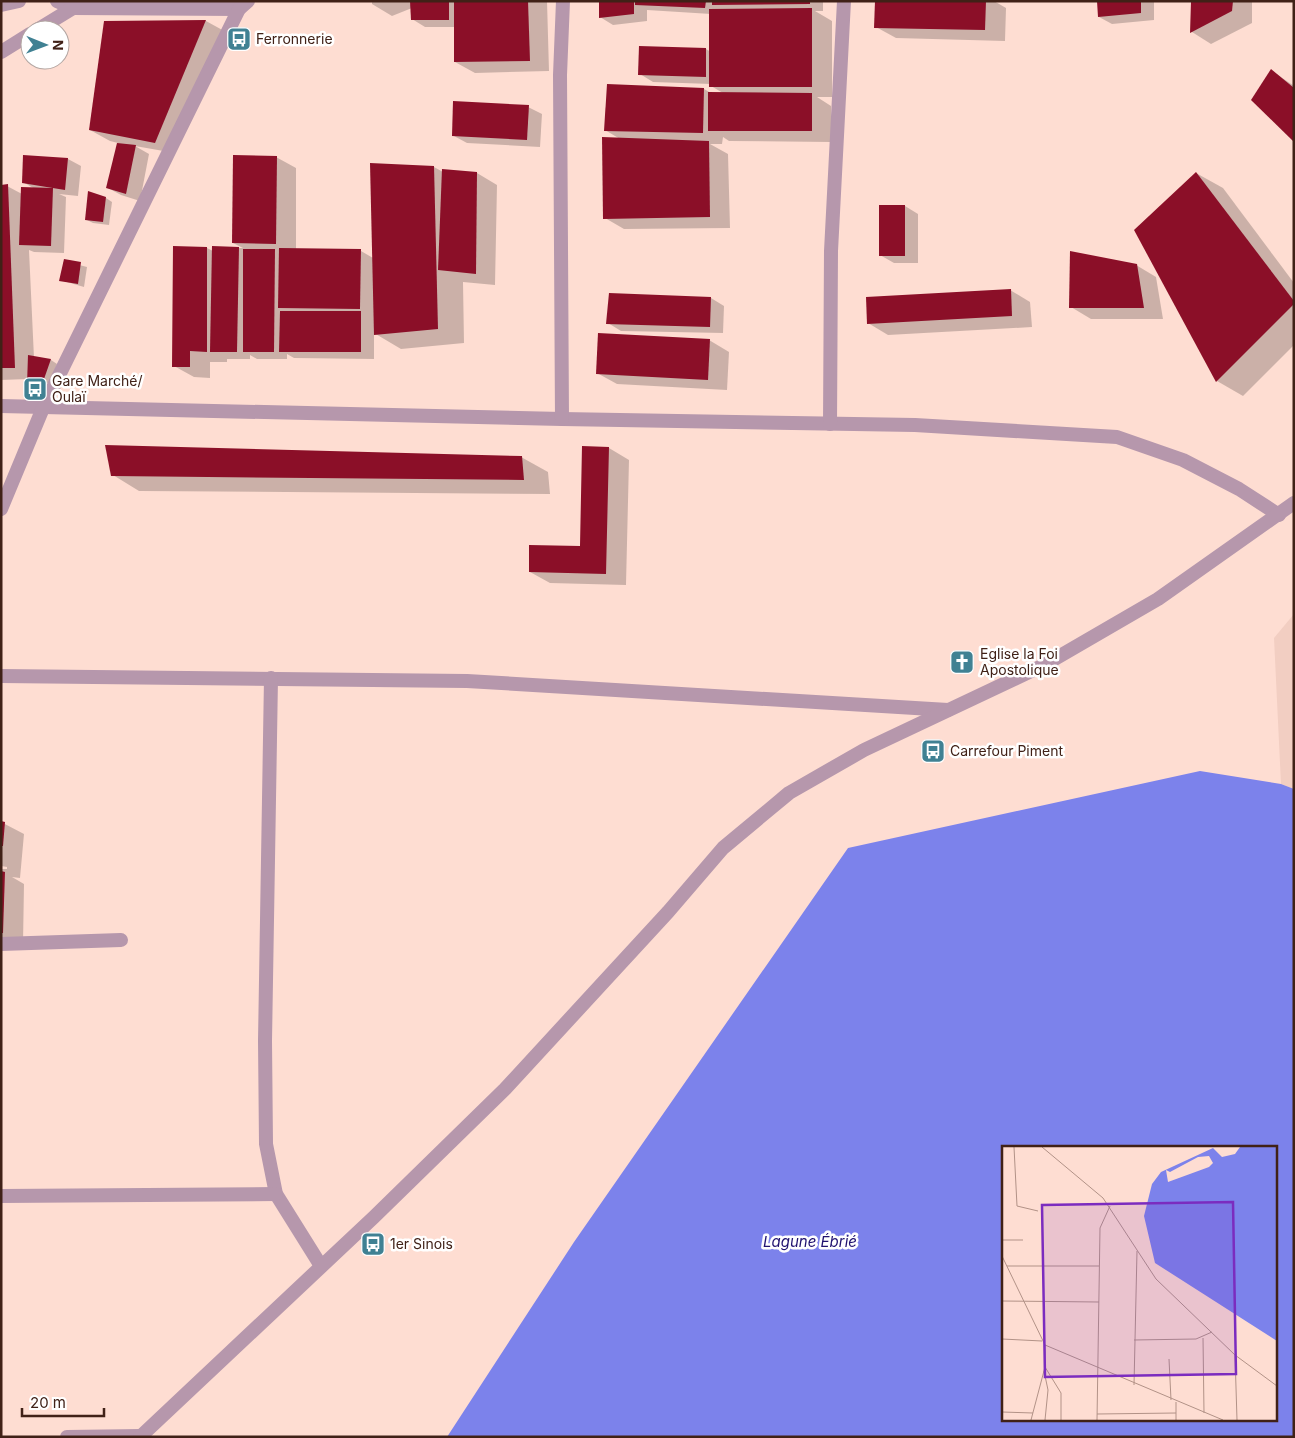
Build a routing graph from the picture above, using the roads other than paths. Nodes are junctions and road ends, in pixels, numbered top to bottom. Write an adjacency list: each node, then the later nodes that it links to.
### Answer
1 (19, 1): 5 (street)
2 (57, 1): 7 (street)
3 (563, 1): 13 (street)
4 (844, 1): 14 (street)
5 (1, 5)
6 (244, 5): 7 (street); 12 (street)
7 (73, 8): 8 (street)
8 (53, 20)
9 (20, 40): 10 (street)
10 (1, 52)
11 (1, 406): 12 (street)
12 (43, 408): 13 (street); 16 (street)
13 (562, 419): 14 (street)
14 (830, 424): 17 (street)
15 (1294, 504): 17 (street)
16 (1, 509)
17 (1278, 515): 20 (street)
18 (1, 676): 19 (street)
19 (271, 678): 20 (street); 23 (street)
20 (951, 710): 25 (street)
21 (121, 940): 22 (street)
22 (1, 944)
23 (276, 1194): 24 (street); 25 (street)
24 (1, 1196)
25 (321, 1266): 26 (street)
26 (141, 1436): 27 (street)
27 (67, 1437)

